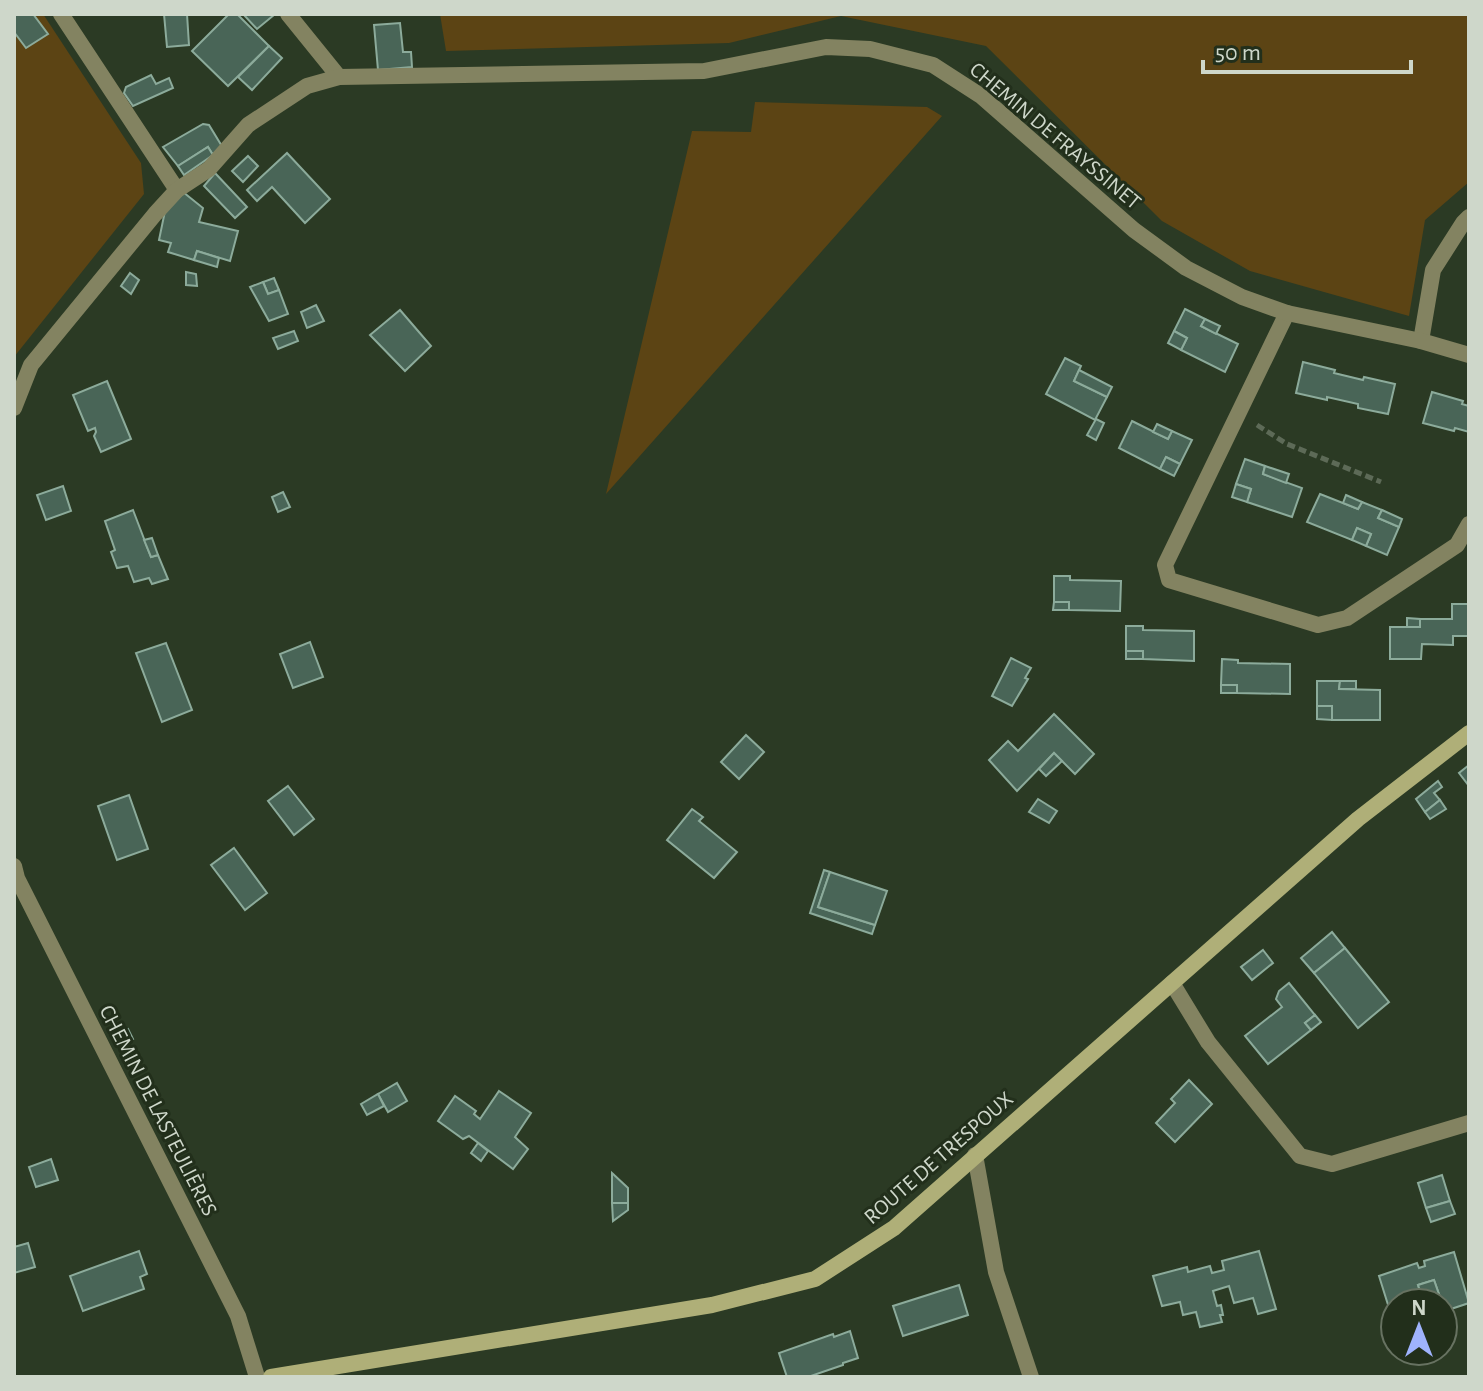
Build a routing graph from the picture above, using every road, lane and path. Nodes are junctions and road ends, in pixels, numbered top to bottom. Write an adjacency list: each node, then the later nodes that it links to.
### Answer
1 (61, 14): 4 (street)
2 (288, 14): 3 (street)
3 (339, 77): 4 (street); 6 (street, CHEMIN DE FRAYSSINET)
4 (177, 190): 9 (street)
5 (1469, 217): 7 (street)
6 (1287, 313): 7 (street, CHEMIN DE FRAYSSINET); 10 (street)
7 (1421, 341): 8 (street, CHEMIN DE FRAYSSINET)
8 (1469, 355)
9 (14, 408)
10 (1239, 414): 11 (path); 12 (street)
11 (1381, 482)
12 (1469, 524)
13 (1469, 733): 15 (street, ROUTE DE TRESPOUX)
14 (14, 866): 18 (street, CHEMIN DE LASTEULIÈRES)
15 (1172, 983): 16 (street); 17 (street, ROUTE DE TRESPOUX)
16 (1469, 1123)
17 (975, 1155): 19 (street, ROUTE DE TRESPOUX); 20 (street)
18 (257, 1377)
19 (271, 1377)
20 (1031, 1377)

